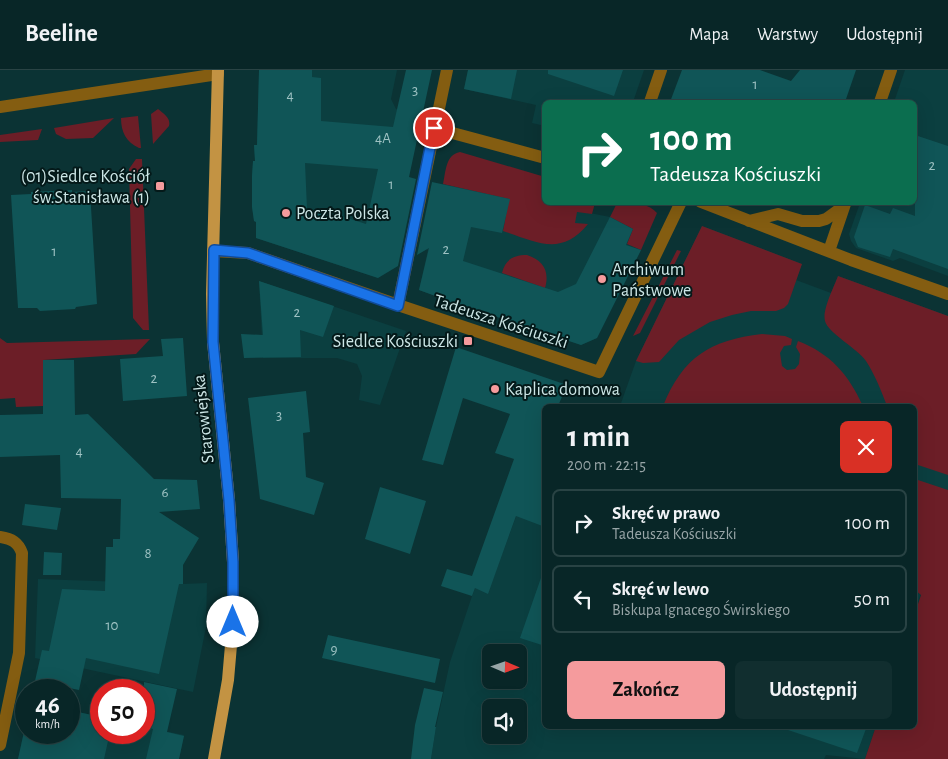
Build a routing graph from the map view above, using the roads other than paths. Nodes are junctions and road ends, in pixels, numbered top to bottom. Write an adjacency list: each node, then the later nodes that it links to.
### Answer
1 (447, 70): 8 (street)
2 (661, 70): 5 (street)
3 (891, 70): 6 (street)
4 (218, 72): 7 (street); 15 (main road, Starowiejska)
5 (651, 100)
6 (881, 100)
7 (0, 107)
8 (434, 128): 9 (street); 18 (street)
9 (542, 157)
10 (680, 205): 18 (street, Tadeusza Kościuszki)
11 (709, 205): 14 (street)
12 (844, 205): 14 (street)
13 (845, 205): 16 (street)
14 (749, 221): 16 (street)
15 (214, 250): 18 (street, Tadeusza Kościuszki); 21 (main road, Starowiejska)
16 (829, 251): 17 (street)
17 (948, 294)
18 (398, 306)
19 (0, 538): 20 (street)
20 (0, 745)
21 (214, 759)

